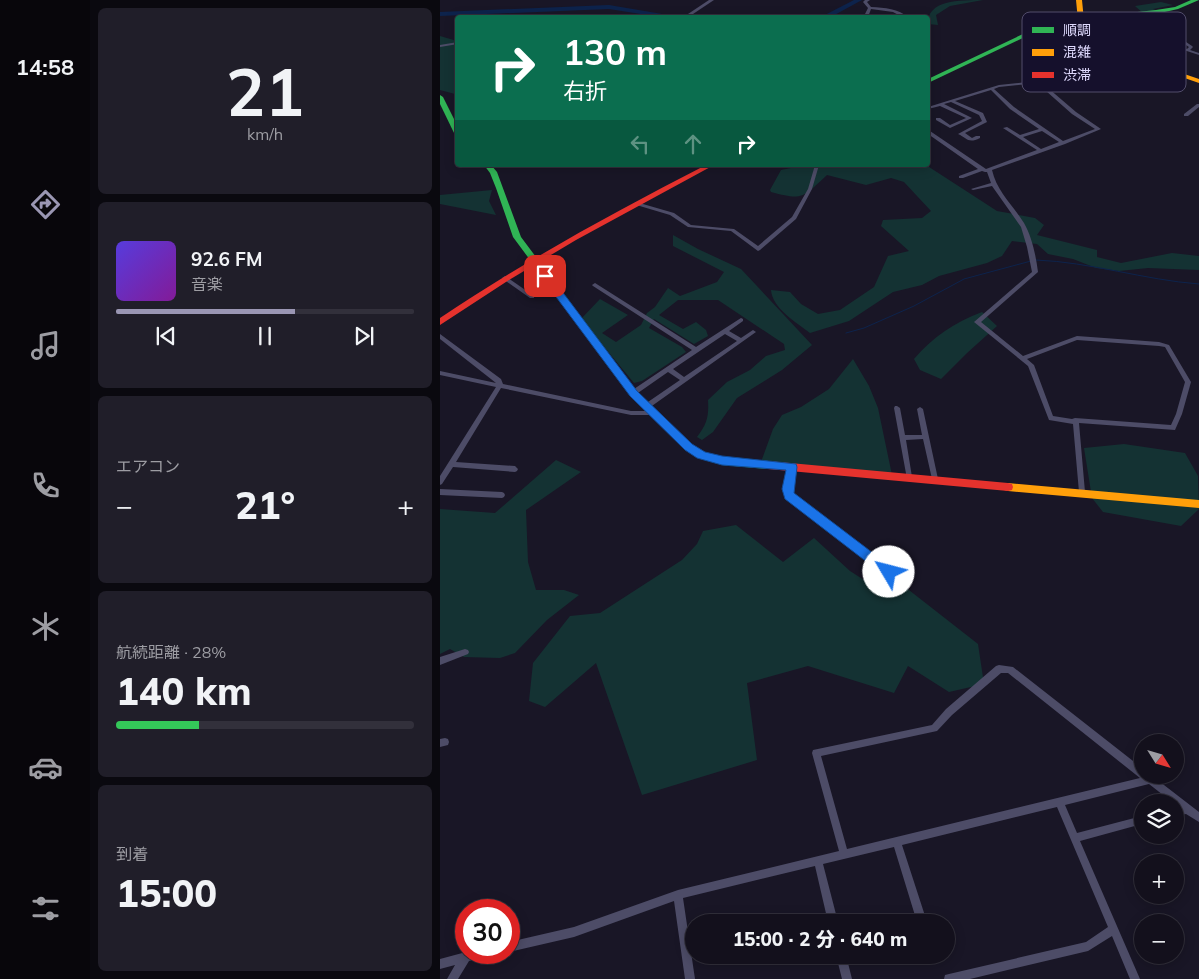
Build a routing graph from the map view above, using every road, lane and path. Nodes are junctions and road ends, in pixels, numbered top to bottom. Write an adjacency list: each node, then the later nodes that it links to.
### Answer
1 (712, 0): 6 (street)
2 (868, 0): 4 (street)
3 (1196, 0): 5 (main road)
4 (870, 8): 7 (street); 8 (street)
5 (1150, 12)
6 (689, 15)
7 (868, 15)
8 (905, 15)
9 (1022, 35): 16 (main road)
10 (455, 44): 12 (street)
11 (1186, 44): 13 (street)
12 (440, 46)
13 (1188, 50): 14 (street)
14 (1199, 54)
15 (1186, 77): 17 (main road)
16 (930, 80)
17 (1199, 81)
18 (1022, 84): 19 (street)
19 (991, 88): 22 (street); 29 (street)
20 (1050, 92): 34 (street)
21 (440, 97): 30 (main road)
22 (951, 101): 23 (street); 32 (street)
23 (940, 104): 25 (street); 27 (street)
24 (1199, 105): 26 (street)
25 (930, 107)
26 (1186, 115)
27 (938, 119)
28 (1005, 128): 33 (street)
29 (1042, 129): 33 (street); 34 (street)
30 (455, 130)
31 (930, 133): 39 (street)
32 (978, 137)
33 (1019, 137): 35 (street)
34 (1063, 143): 35 (street)
35 (1040, 151): 40 (street)
36 (489, 167): 45 (main road)
37 (707, 167): 44 (main road)
38 (816, 167): 44 (street)
39 (982, 169): 40 (street); 41 (street)
40 (989, 169): 42 (street)
41 (962, 177)
42 (993, 184): 43 (street); 56 (street)
43 (973, 189)
44 (636, 204): 45 (main road)
45 (534, 261): 46 (main road); 61 (main road)
46 (505, 278): 48 (street); 50 (main road)
47 (595, 285): 55 (street)
48 (532, 297)
49 (741, 320): 51 (street)
50 (440, 322)
51 (725, 331): 54 (street); 55 (street)
52 (753, 332): 54 (street)
53 (440, 336): 60 (street)
54 (740, 340): 59 (street)
55 (696, 350): 57 (street)
56 (1024, 358): 65 (street); 65 (street)
57 (668, 369): 59 (street); 61 (street)
58 (440, 373): 60 (street)
59 (684, 380): 63 (street)
60 (500, 385): 63 (street); 68 (street)
61 (633, 393): 63 (main road)
62 (897, 408): 67 (street)
63 (650, 409): 69 (main road)
64 (920, 410): 66 (street)
65 (1076, 422): 75 (street)
66 (926, 437): 67 (street); 72 (street)
67 (902, 438): 71 (street)
68 (452, 464): 70 (street); 73 (street)
69 (792, 467): 71 (main road); 78 (street)
70 (515, 469)
71 (909, 477): 72 (main road)
72 (935, 479): 75 (main road)
73 (440, 482)
74 (440, 492): 76 (street)
75 (1082, 492): 77 (main road)
76 (502, 495)
77 (1199, 504)
78 (889, 572)
79 (465, 652): 80 (street)
80 (440, 661)
81 (1134, 769): 91 (street)
82 (1134, 783): 84 (street)
83 (1153, 784): 85 (street)
84 (1059, 802): 89 (street); 90 (street)
85 (1187, 809): 86 (street); 87 (street)
86 (1184, 810)
87 (1199, 818)
88 (1134, 822): 89 (street)
89 (1074, 838): 96 (street)
90 (897, 842): 91 (street); 95 (street)
91 (844, 854): 92 (street)
92 (818, 861): 93 (street); 94 (street)
93 (678, 895): 97 (street); 103 (street)
94 (831, 914)
95 (920, 914)
96 (1114, 929): 105 (street); 106 (street)
97 (520, 944)
98 (455, 960): 99 (street)
99 (440, 964)
100 (462, 964): 102 (street)
101 (843, 964): 104 (street)
102 (452, 979)
103 (690, 979)
104 (847, 979)
105 (949, 979)
106 (1135, 979)

